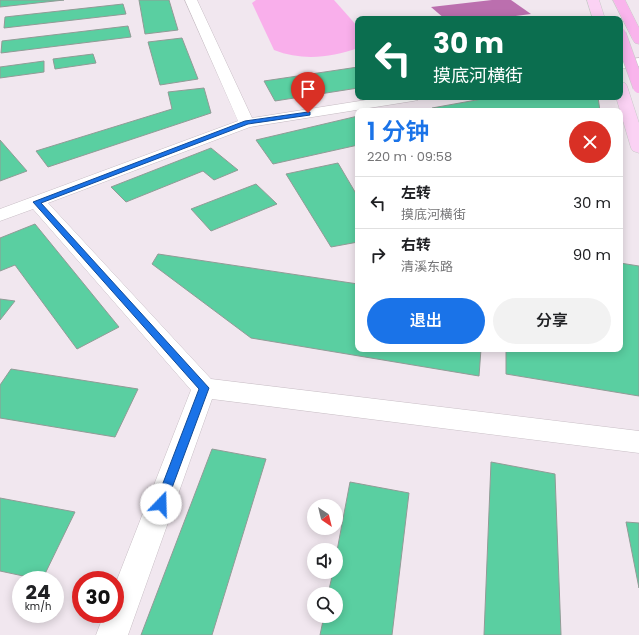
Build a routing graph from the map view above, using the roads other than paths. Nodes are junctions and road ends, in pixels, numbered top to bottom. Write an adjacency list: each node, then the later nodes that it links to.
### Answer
1 (191, 0): 14 (street)
2 (593, 0): 6 (main road)
3 (614, 0): 5 (highway)
4 (619, 0): 7 (highway)
5 (612, 12)
6 (598, 16)
7 (639, 40)
8 (623, 42): 11 (highway, bridge)
9 (639, 62): 10 (street)
10 (623, 65)
11 (639, 87)
12 (623, 96): 15 (main road)
13 (394, 100): 14 (street)
14 (247, 123): 16 (street)
15 (639, 148)
16 (37, 202): 17 (street); 18 (street)
17 (0, 215)
18 (204, 388): 19 (street); 20 (street)
19 (639, 442)
20 (112, 635)

